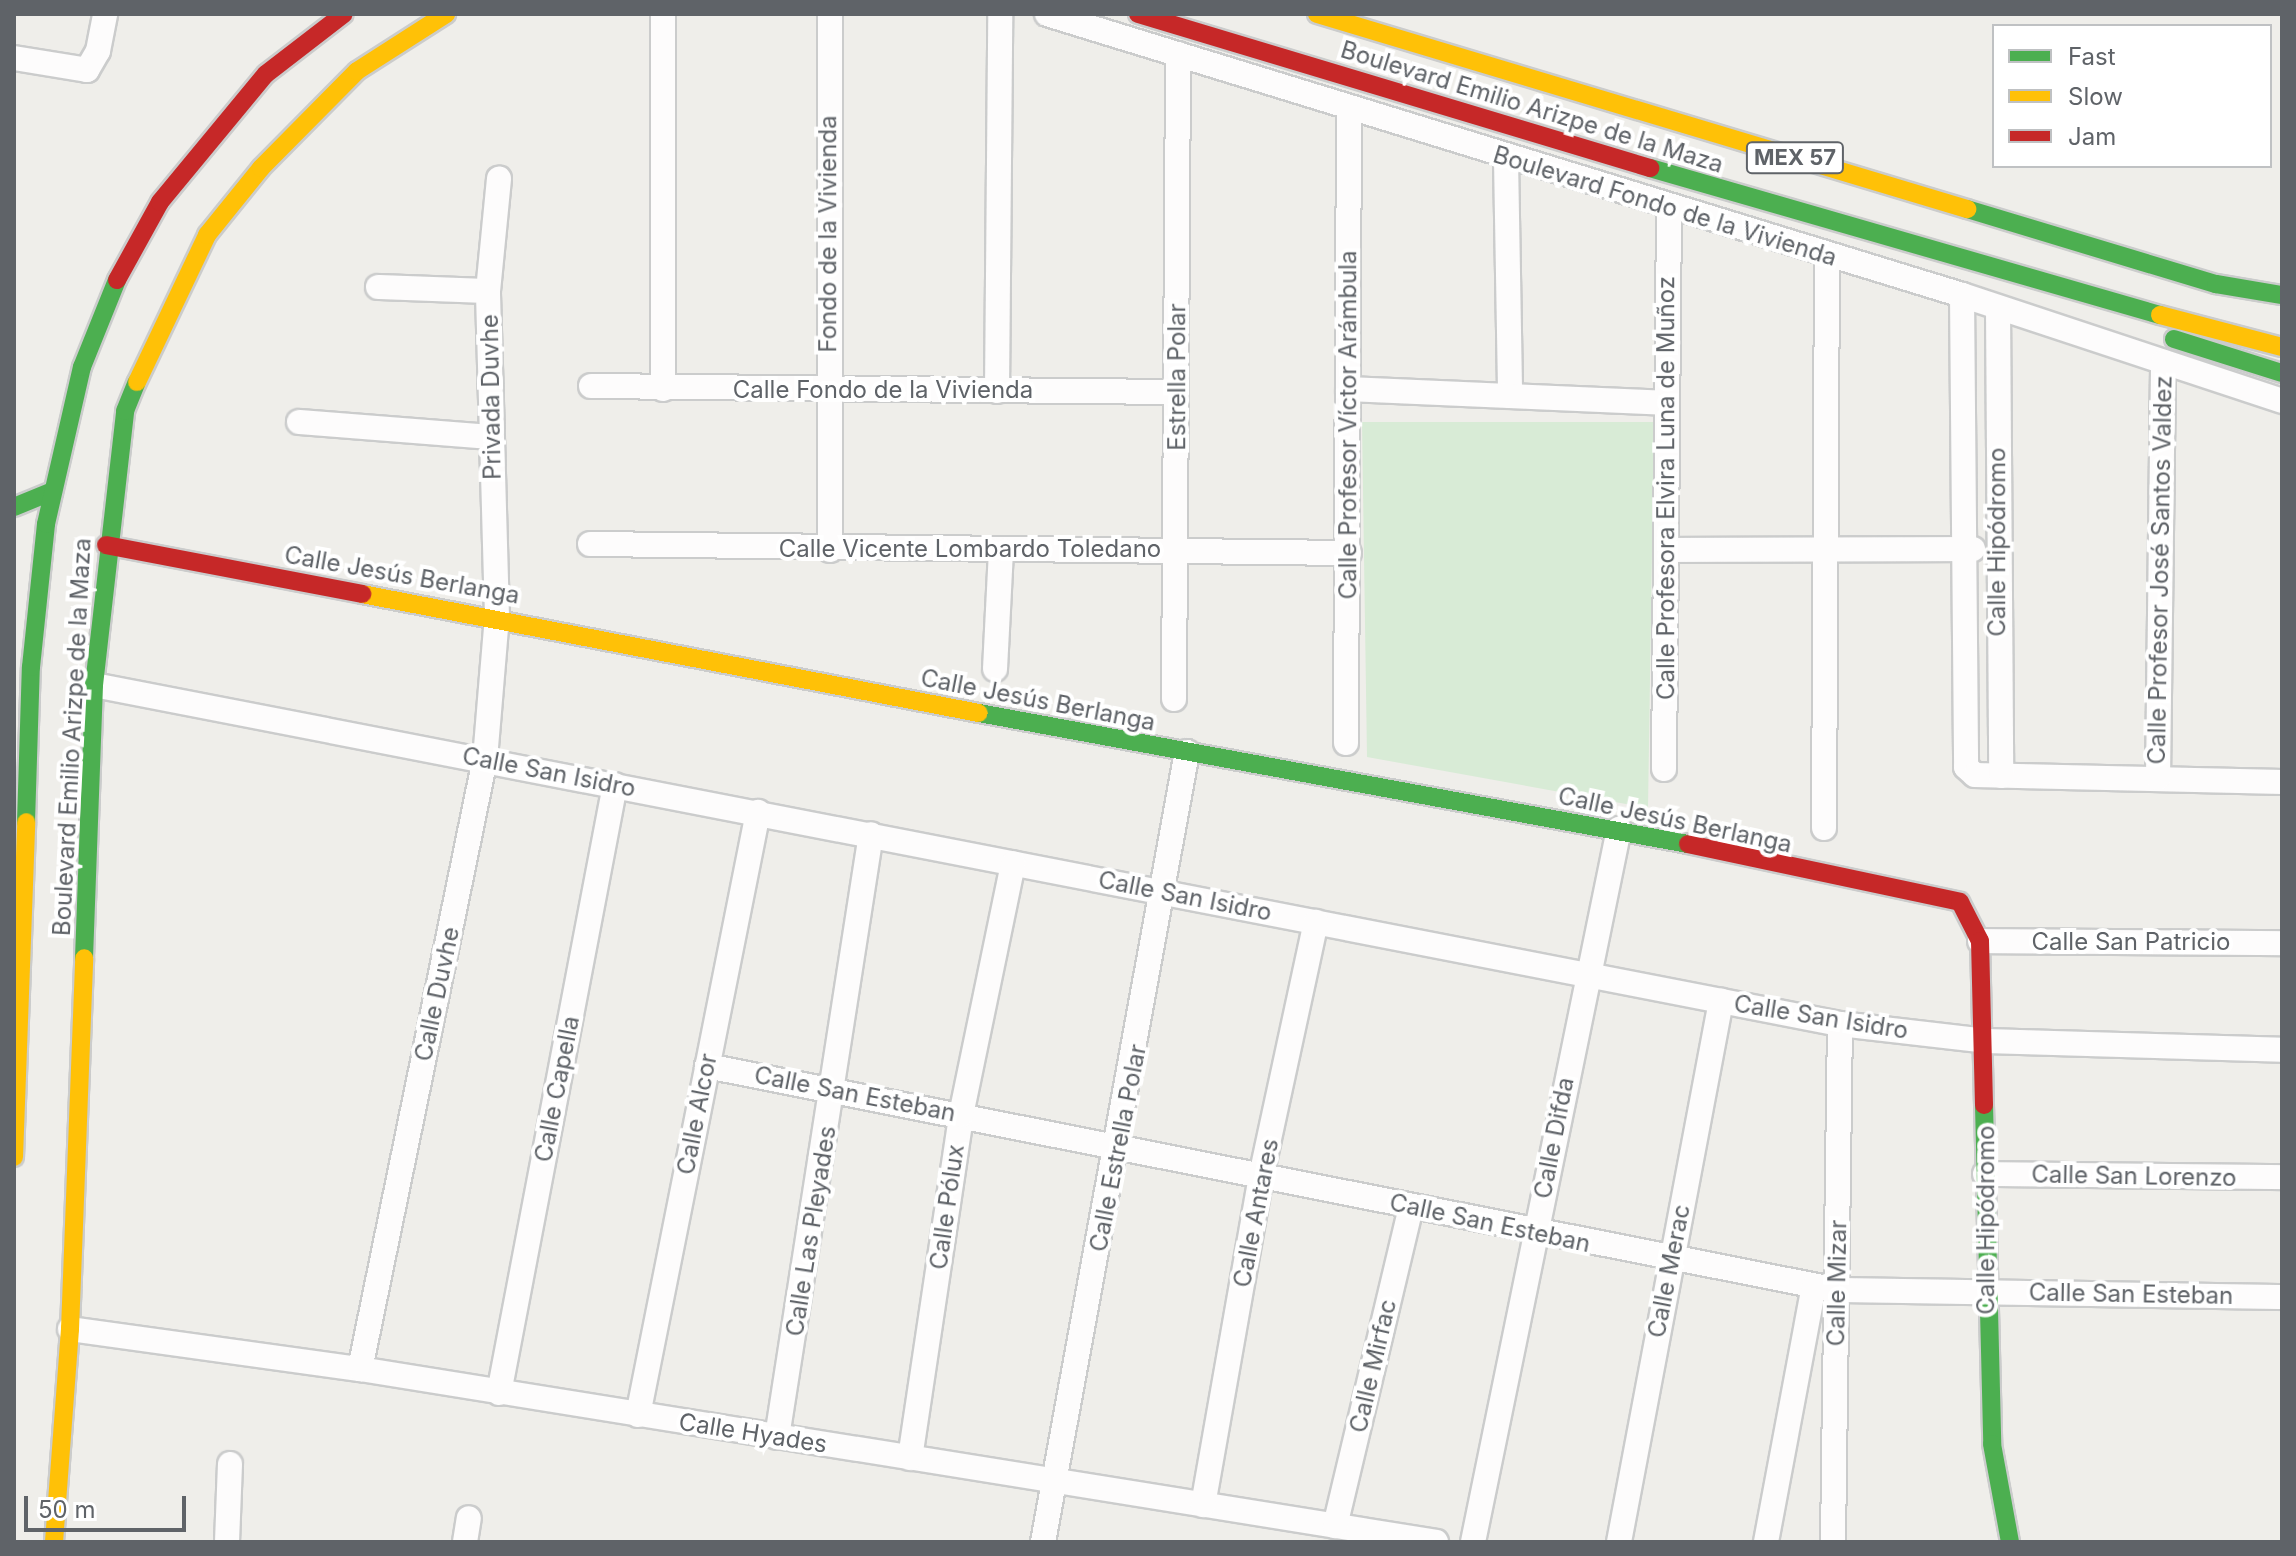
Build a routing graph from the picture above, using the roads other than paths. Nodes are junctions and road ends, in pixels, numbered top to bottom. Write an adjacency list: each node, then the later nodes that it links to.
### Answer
1 (105, 14): 11 (street)
2 (344, 14): 37 (main road, Boulevard Emilio Arizpe de la Maza)
3 (446, 14): 41 (main road, Boulevard Emilio Arizpe de la Maza)
4 (663, 14): 27 (street)
5 (830, 14): 28 (street, Fondo de la Vivienda)
6 (1000, 14): 30 (street)
7 (1047, 14): 10 (street, Boulevard Fondo de la Vivienda)
8 (1138, 14): 17 (main road, Boulevard Emilio Arizpe de la Maza / MEX 57)
9 (1317, 14): 21 (main road, Boulevard Emilio Arizpe de la Maza / MEX 57)
10 (1178, 54): 12 (street, Boulevard Fondo de la Vivienda); 31 (street, Estrella Polar)
11 (14, 58)
12 (1349, 107): 13 (street, Boulevard Fondo de la Vivienda); 29 (street, Calle Profesor Víctor Arámbula)
13 (1506, 159): 15 (street, Boulevard Fondo de la Vivienda); 32 (street)
14 (499, 179): 19 (street, Privada Duvhe)
15 (1669, 207): 16 (street, Boulevard Fondo de la Vivienda); 34 (street, Calle Profesora Elvira Luna de Muñoz)
16 (1827, 255): 20 (street, Boulevard Fondo de la Vivienda); 42 (street)
17 (1998, 272): 23 (main road, Boulevard Emilio Arizpe de la Maza / MEX 57); 25 (main road)
18 (378, 287): 19 (street)
19 (488, 291): 36 (street, Privada Duvhe)
20 (1962, 295): 22 (street, Boulevard Fondo de la Vivienda); 44 (street, Calle Hipódromo)
21 (2279, 296)
22 (1998, 308): 24 (street, Boulevard Fondo de la Vivienda); 45 (street, Calle Hipódromo)
23 (2282, 347)
24 (2163, 362): 33 (street, Boulevard Fondo de la Vivienda); 60 (street, Calle Profesor José Santos Valdez)
25 (2282, 373)
26 (591, 386): 27 (street, Calle Fondo de la Vivienda)
27 (663, 389): 28 (street, Calle Fondo de la Vivienda)
28 (827, 389): 30 (street, Calle Fondo de la Vivienda); 46 (street, Fondo de la Vivienda)
29 (1348, 389): 32 (street); 50 (street, Calle Profesor Víctor Arámbula)
30 (997, 391): 31 (street, Calle Fondo de la Vivienda)
31 (1176, 392): 43 (street, Estrella Polar)
32 (1510, 396): 34 (street)
33 (2282, 401)
34 (1664, 403): 48 (street, Calle Profesora Elvira Luna de Muñoz)
35 (299, 422): 36 (street)
36 (491, 437): 51 (street, Privada Duvhe)
37 (53, 491): 38 (main road); 49 (main road, Boulevard Emilio Arizpe de la Maza)
38 (14, 507)
39 (24, 533): 49 (main road)
40 (590, 544): 46 (street, Calle Vicente Lombardo Toledano)
41 (106, 545): 51 (main road, Calle Jesús Berlanga); 53 (main road, Boulevard Emilio Arizpe de la Maza)
42 (1824, 547): 44 (street); 48 (street); 64 (street)
43 (1177, 549): 47 (street, Calle Vicente Lombardo Toledano); 50 (street, Calle Vicente Lombardo Toledano); 54 (street, Estrella Polar)
44 (1960, 549): 45 (street); 59 (street, Calle Hipódromo)
45 (1996, 549): 59 (street, Calle Hipódromo)
46 (830, 550): 47 (street, Calle Vicente Lombardo Toledano)
47 (1001, 550): 52 (street)
48 (1667, 550): 58 (street, Calle Profesora Elvira Luna de Muñoz)
49 (43, 551): 82 (main road, Boulevard Emilio Arizpe de la Maza)
50 (1349, 553): 55 (street, Calle Profesor Víctor Arámbula)
51 (497, 616): 56 (main road, Calle Jesús Berlanga); 57 (street, Calle Duvhe)
52 (995, 669)
53 (94, 685): 57 (street, Calle San Isidro); 92 (main road, Boulevard Emilio Arizpe de la Maza)
54 (1174, 699)
55 (1346, 743)
56 (1187, 752): 65 (main road, Calle Jesús Berlanga); 68 (street, Calle Estrella Polar)
57 (485, 759): 62 (street, Calle San Isidro); 93 (street, Calle Duvhe)
58 (1664, 769)
59 (2001, 776): 60 (street)
60 (2158, 778): 61 (street)
61 (2282, 782)
62 (615, 785): 63 (street, Calle San Isidro); 94 (street, Calle Capella)
63 (758, 812): 66 (street, Calle San Isidro); 78 (street, Calle Alcor)
64 (1824, 828)
65 (1619, 829): 69 (main road, Calle Jesús Berlanga); 73 (street, Calle Difda)
66 (871, 834): 67 (street, Calle San Isidro); 79 (street, Calle Las Pleyades)
67 (1013, 863): 68 (street, Calle San Isidro); 80 (street, Calle Pólux)
68 (1165, 893): 70 (street, Calle San Isidro); 81 (street, Calle Estrella Polar)
69 (1960, 902): 71 (main road, Calle Hipódromo)
70 (1316, 922): 73 (street, Calle San Isidro); 84 (street, Calle Antares)
71 (1980, 941): 72 (street, Calle San Patricio); 76 (main road, Calle Hipódromo)
72 (2282, 943)
73 (1585, 975): 74 (street, Calle San Isidro); 87 (street, Calle Difda)
74 (1721, 1001): 75 (street, Calle San Isidro); 88 (street, Calle Merac)
75 (1840, 1024): 76 (street, Calle San Isidro); 89 (street, Calle Mizar)
76 (1986, 1041): 77 (street, Calle San Isidro); 83 (main road, Calle Hipódromo)
77 (2282, 1050)
78 (707, 1066): 79 (street, Calle San Esteban); 95 (street, Calle Alcor)
79 (835, 1089): 80 (street, Calle San Esteban); 96 (street, Calle Las Pleyades)
80 (961, 1115): 81 (street, Calle San Esteban); 97 (street, Calle Pólux)
81 (1118, 1147): 84 (street, Calle San Esteban); 99 (street, Calle Estrella Polar)
82 (14, 1157)
83 (1985, 1174): 85 (street, Calle San Lorenzo); 90 (main road, Calle Hipódromo)
84 (1261, 1176): 86 (street, Calle San Esteban); 100 (street, Calle Antares)
85 (2282, 1177)
86 (1411, 1207): 87 (street, Calle San Esteban); 102 (street, Calle Mirfac)
87 (1537, 1233): 88 (street, Calle San Esteban); 108 (street, Calle Difda)
88 (1670, 1260): 89 (street, Calle San Esteban); 109 (street, Calle Merac)
89 (1826, 1288): 90 (street, Calle San Esteban); 110 (street, Calle Mizar); 111 (street, Calle Mizar)
90 (1985, 1291): 91 (street, Calle San Esteban); 112 (main road, Calle Hipódromo)
91 (2282, 1297)
92 (70, 1329): 93 (street, Calle Hyades); 103 (main road, Boulevard Emilio Arizpe de la Maza)
93 (360, 1369): 94 (street, Calle Hyades)
94 (499, 1393): 95 (street, Calle Hyades)
95 (638, 1415): 96 (street, Calle Hyades)
96 (777, 1437): 97 (street, Calle Hyades)
97 (910, 1458): 99 (street, Calle Hyades)
98 (230, 1464): 104 (street)
99 (1054, 1481): 100 (street, Calle Hyades); 106 (street, Calle Estrella Polar)
100 (1203, 1505): 102 (street, Calle Hyades)
101 (469, 1518): 105 (street)
102 (1335, 1526): 107 (street, Calle Hyades)
103 (54, 1542)
104 (227, 1542)
105 (465, 1542)
106 (1043, 1542)
107 (1436, 1542)
108 (1473, 1542)
109 (1619, 1542)
110 (1766, 1542)
111 (1833, 1542)
112 (2010, 1542)

